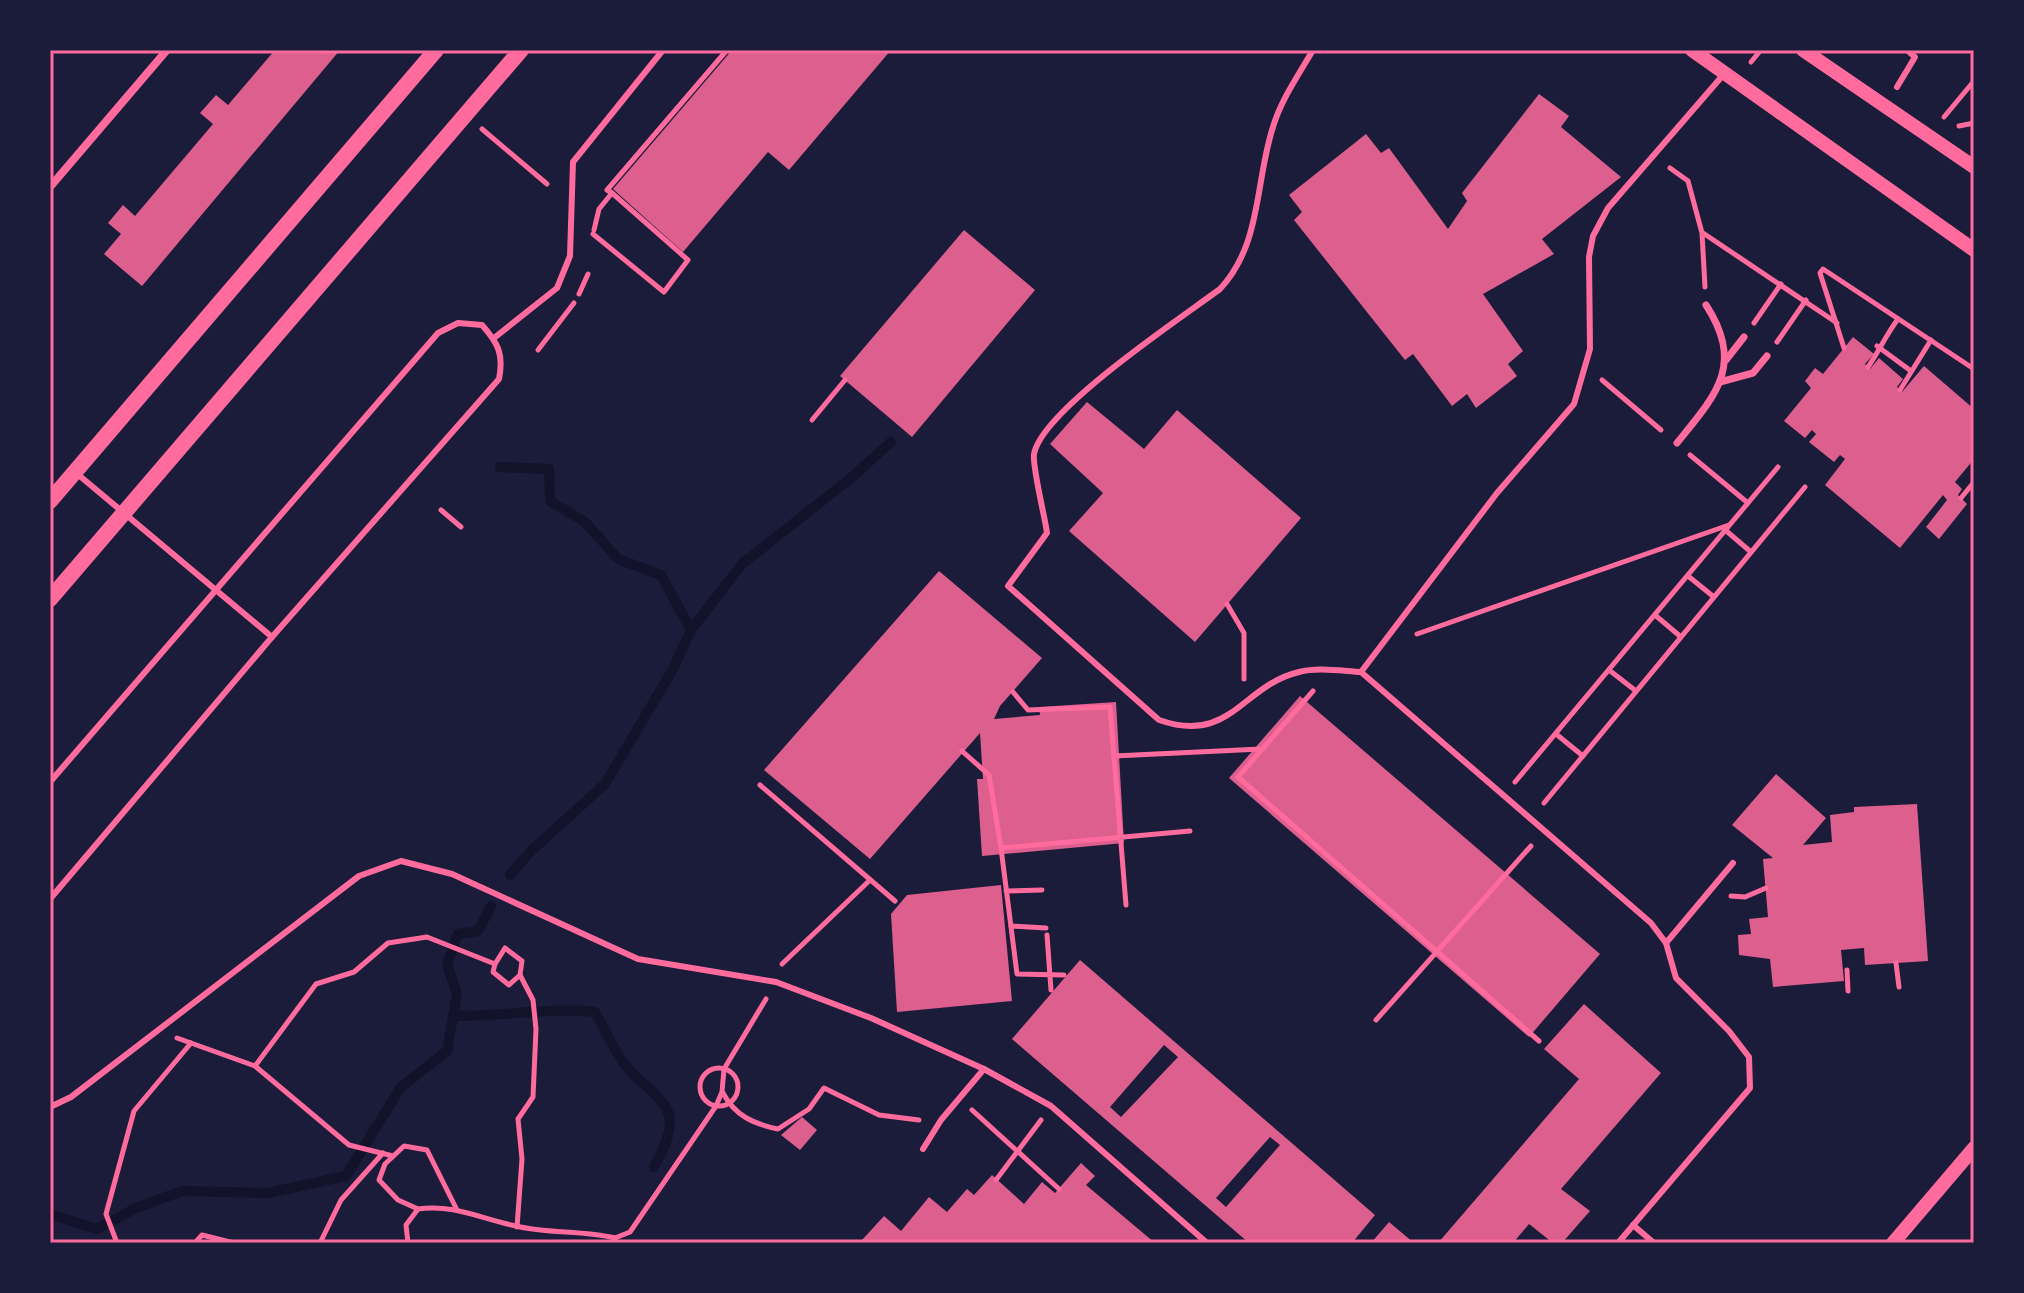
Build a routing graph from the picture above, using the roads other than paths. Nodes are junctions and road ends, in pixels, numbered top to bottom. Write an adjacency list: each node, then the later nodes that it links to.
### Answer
1 (167, 50): 12 (street)
2 (436, 50): 21 (main road)
3 (521, 50): 23 (main road)
4 (663, 50): 16 (lane)
5 (1313, 50): 27 (lane)
6 (1692, 50): 9 (street)
7 (1803, 50): 11 (street)
8 (1907, 50): 10 (lane)
9 (1724, 74): 13 (street); 27 (lane)
10 (1897, 87)
11 (1974, 167)
12 (50, 187)
13 (1974, 250)
14 (1706, 305): 18 (street)
15 (1744, 337): 18 (street)
16 (494, 338): 24 (lane); 26 (lane)
17 (1767, 356): 19 (street)
18 (1724, 364): 19 (street)
19 (1720, 382): 20 (street)
20 (1677, 443)
21 (75, 472): 22 (main road); 23 (lane)
22 (50, 501)
23 (124, 513): 24 (lane); 25 (main road)
24 (213, 590): 26 (lane); 28 (lane)
25 (50, 599)
26 (272, 637): 30 (lane)
27 (1361, 672): 31 (lane)
28 (50, 782)
29 (1733, 863): 31 (lane)
30 (50, 899)
31 (1666, 943): 36 (lane)
32 (984, 1069): 33 (lane); 35 (lane); 37 (lane)
33 (50, 1107)
34 (1974, 1148): 40 (street)
35 (923, 1149)
36 (1633, 1225): 38 (lane); 39 (lane)
37 (1207, 1243)
38 (1618, 1243)
39 (1654, 1243)
40 (1893, 1243)

